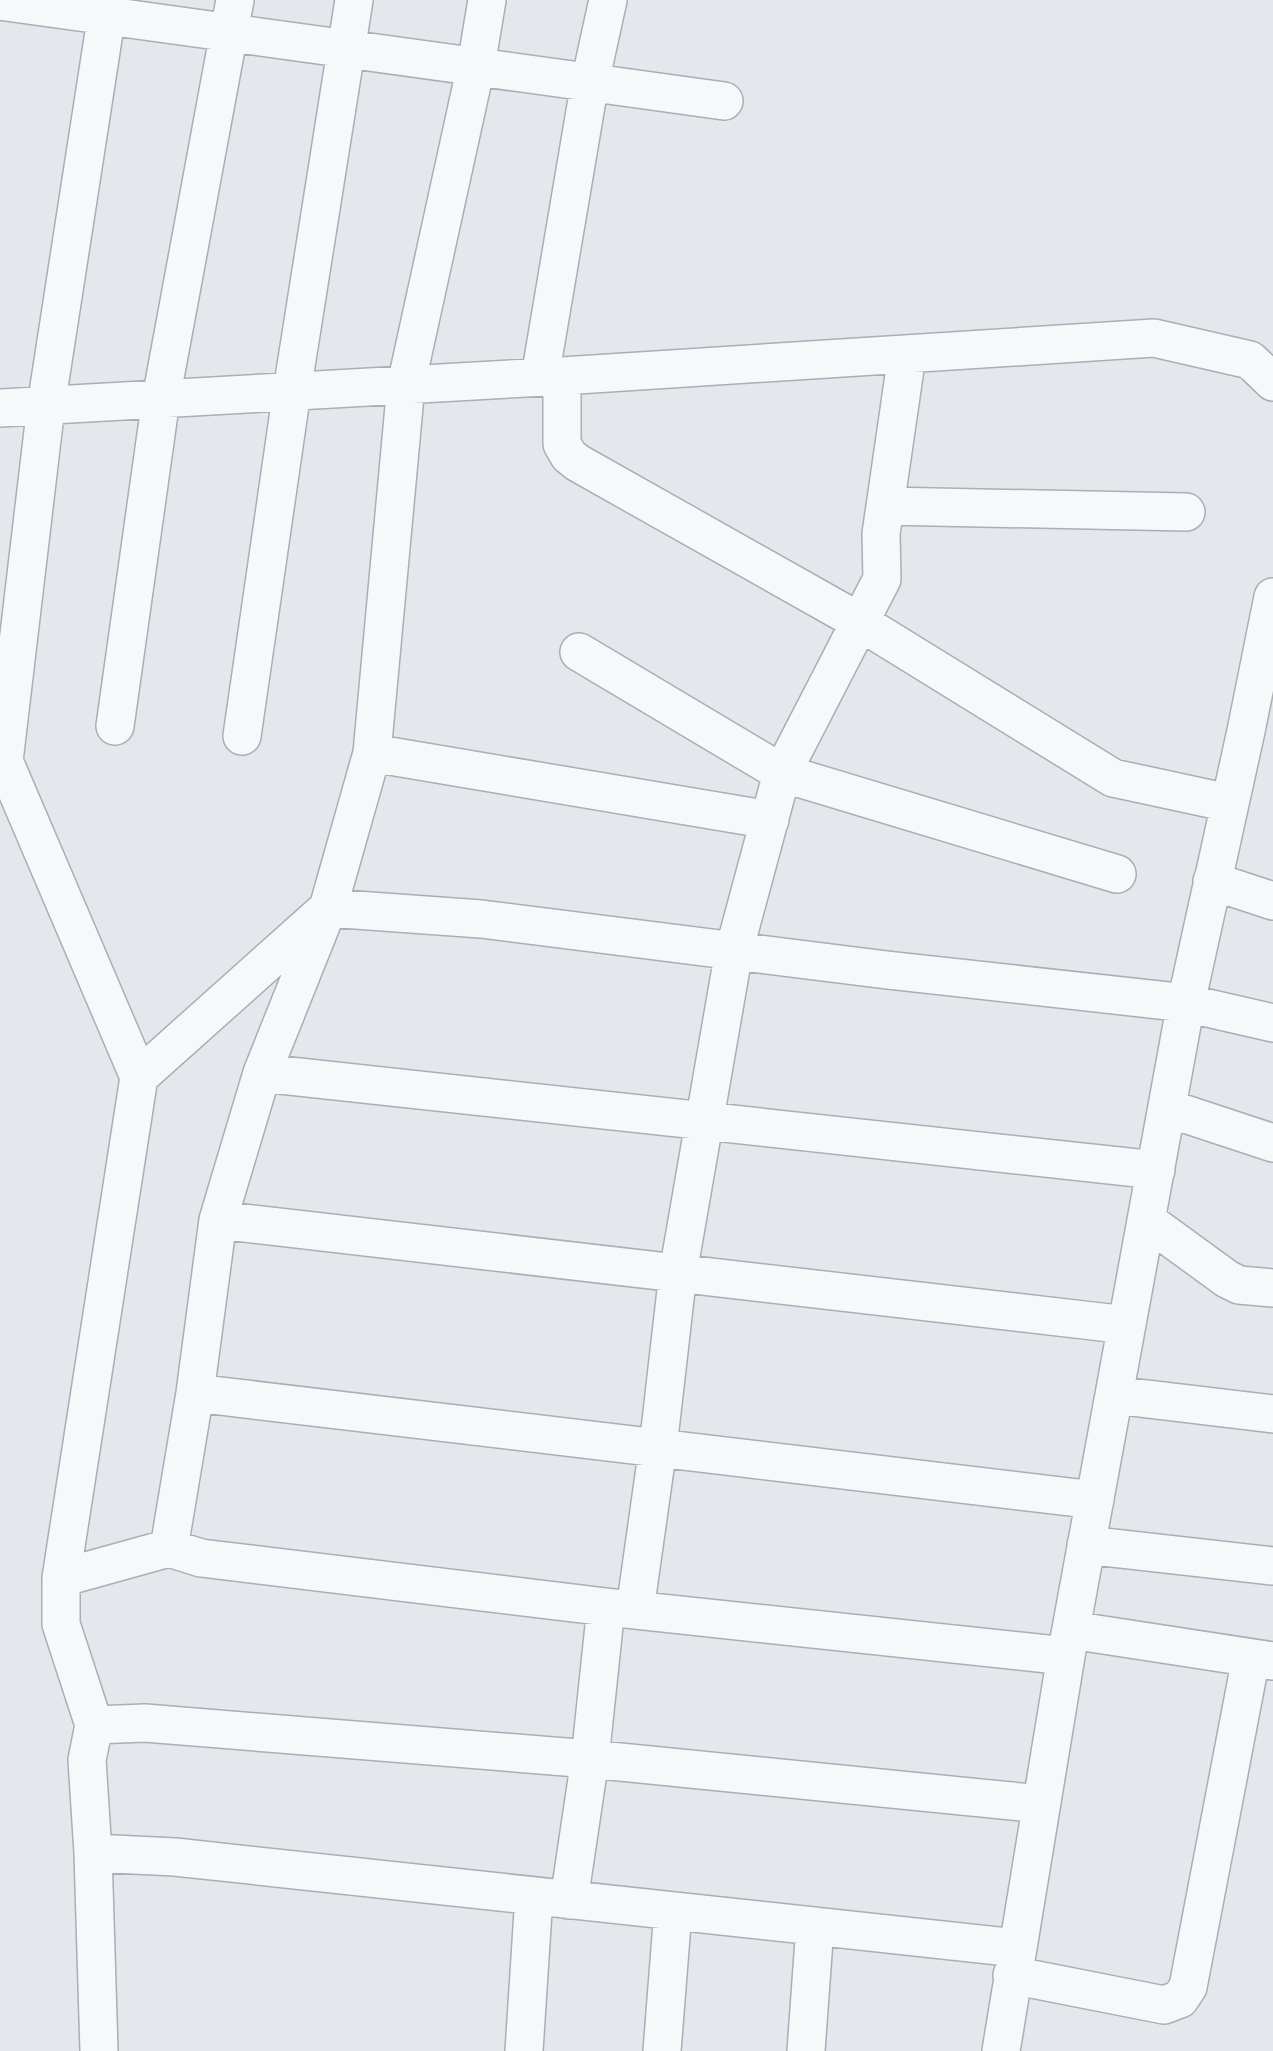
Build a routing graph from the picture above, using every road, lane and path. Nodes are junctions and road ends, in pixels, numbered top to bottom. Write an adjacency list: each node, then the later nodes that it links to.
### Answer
1 (354, 0): 7 (street)
2 (487, 0): 8 (street)
3 (608, 0): 9 (street)
4 (0, 1): 5 (street)
5 (108, 7): 6 (street); 17 (street)
6 (232, 16): 7 (street); 16 (street)
7 (345, 48): 8 (street); 15 (street)
8 (476, 66): 9 (street); 14 (street)
9 (590, 82): 10 (street); 12 (street)
10 (724, 101)
11 (906, 355): 12 (street); 13 (street); 19 (street)
12 (551, 377): 14 (street); 22 (street)
13 (1273, 382)
14 (406, 385): 15 (street); 28 (street)
15 (292, 391): 16 (street); 26 (street)
16 (161, 399): 17 (street); 25 (street)
17 (46, 405): 18 (street); 40 (street)
18 (0, 408)
19 (886, 506): 20 (street); 22 (street)
20 (1186, 512)
21 (1273, 597): 24 (street)
22 (860, 622): 29 (street); 30 (street)
23 (579, 652): 29 (street)
24 (1265, 676): 27 (street)
25 (115, 726)
26 (242, 736)
27 (1260, 736): 30 (street)
28 (372, 753): 31 (street); 35 (street)
29 (782, 773): 31 (street); 32 (street)
30 (1229, 803): 33 (street)
31 (770, 820): 36 (street)
32 (1117, 874)
33 (1212, 881): 34 (street); 37 (street)
34 (1273, 901)
35 (328, 908): 36 (street); 39 (street); 40 (street)
36 (734, 951): 37 (street); 42 (street)
37 (1186, 1003): 38 (street); 41 (street)
38 (1273, 1023)
39 (262, 1073): 42 (street); 45 (street)
40 (139, 1077): 58 (street)
41 (1167, 1108): 43 (street); 44 (street)
42 (706, 1121): 44 (street); 47 (street)
43 (1273, 1143)
44 (1156, 1170): 46 (street)
45 (218, 1220): 47 (street); 50 (street)
46 (1146, 1220): 48 (street); 49 (street)
47 (678, 1273): 49 (street); 53 (street)
48 (1273, 1288)
49 (1127, 1325): 51 (street)
50 (195, 1393): 53 (street); 56 (street)
51 (1114, 1395): 52 (street); 54 (street)
52 (1273, 1414)
53 (658, 1447): 54 (street); 59 (street)
54 (1095, 1500): 55 (street)
55 (1086, 1545): 57 (street); 60 (street)
56 (169, 1548): 58 (street); 59 (street)
57 (1273, 1566)
58 (61, 1578): 62 (street)
59 (620, 1608): 60 (street); 63 (street)
60 (1068, 1643): 61 (street); 64 (street)
61 (1262, 1660): 70 (street)
62 (94, 1725): 63 (street); 65 (street)
63 (590, 1759): 64 (street); 67 (street)
64 (1041, 1804): 70 (street)
65 (93, 1853): 66 (street); 71 (street)
66 (534, 1896): 67 (street); 72 (street)
67 (569, 1900): 68 (street)
68 (673, 1911): 69 (street); 73 (street)
69 (815, 1926): 70 (street); 74 (street)
70 (1014, 1961): 75 (street)
71 (99, 2051)
72 (524, 2051)
73 (662, 2051)
74 (806, 2051)
75 (1001, 2051)

